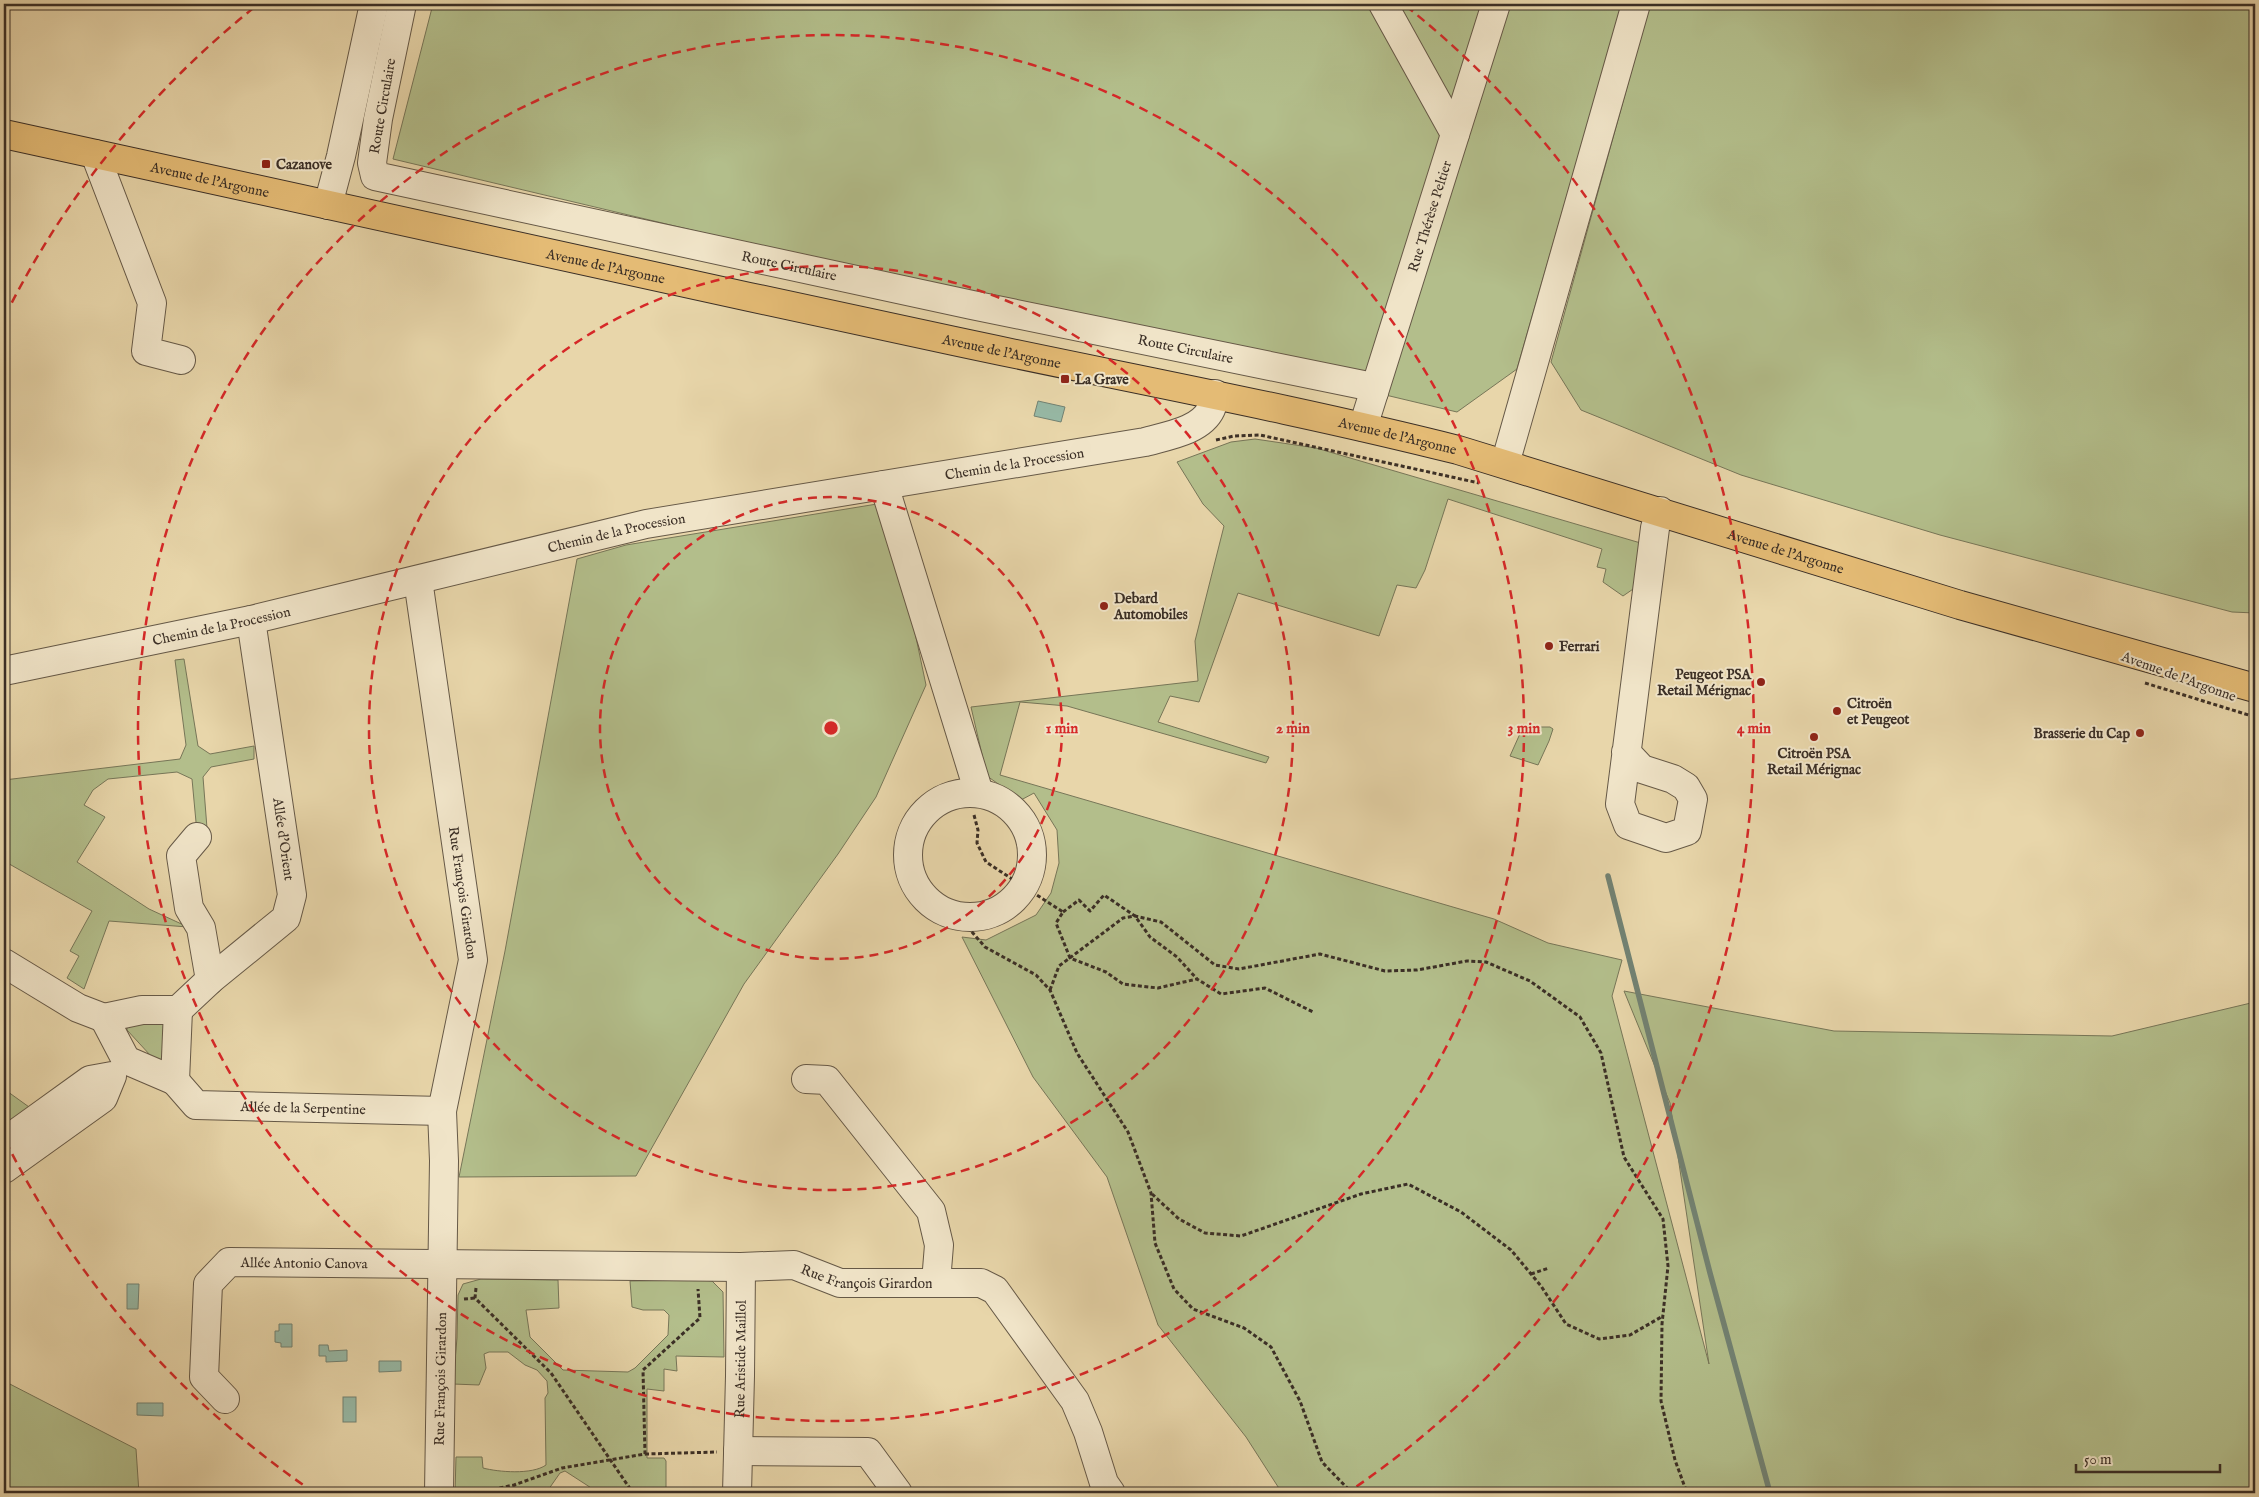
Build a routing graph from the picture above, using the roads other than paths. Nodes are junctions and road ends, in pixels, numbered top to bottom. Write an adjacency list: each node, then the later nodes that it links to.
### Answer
1 (374, 4): 9 (street)
2 (402, 4): 11 (street, Route Circulaire)
3 (1383, 4): 7 (street)
4 (1496, 4): 7 (street, Rue Thérèse Peltier)
5 (1636, 4): 14 (street)
6 (4, 134): 8 (main road, Avenue de l'Argonne)
7 (1455, 134): 11 (street, Rue Thérèse Peltier)
8 (95, 154): 9 (main road, Avenue de l'Argonne); 10 (street)
9 (328, 205): 12 (main road, Avenue de l'Argonne)
10 (181, 360)
11 (1374, 392): 13 (street, Rue Thérèse Peltier)
12 (1215, 394): 13 (main road, Avenue de l'Argonne); 15 (street, Chemin de la Procession)
13 (1363, 427): 14 (main road, Avenue de l'Argonne)
14 (1505, 464): 16 (main road, Avenue de l'Argonne)
15 (884, 485): 17 (street, Chemin de la Procession); 26 (street)
16 (1660, 511): 19 (main road, Avenue de l'Argonne); 25 (street)
17 (418, 580): 18 (street, Chemin de la Procession); 35 (street, Rue François Girardon)
18 (251, 620): 22 (street, Chemin de la Procession); 29 (street, Allée d'Orient)
19 (2074, 637): 20 (main road, Avenue de l'Argonne); 24 (main road, Avenue de l'Argonne)
20 (2123, 651): 21 (main road); 23 (main road, Avenue de l'Argonne)
21 (2255, 670)
22 (4, 671)
23 (2255, 688)
24 (2255, 703)
25 (1626, 752)
26 (979, 793): 26 (street)
27 (198, 838): 29 (street)
28 (4, 963): 31 (street)
29 (210, 980): 30 (street, Allée d'Orient)
30 (178, 1010): 31 (street); 34 (street)
31 (104, 1018): 32 (street)
32 (119, 1068): 34 (street); 36 (street); 37 (street)
33 (806, 1079): 40 (street)
34 (175, 1081): 35 (street, Allée de la Serpentine)
35 (442, 1112): 38 (street, Rue François Girardon)
36 (4, 1142)
37 (4, 1169)
38 (442, 1264): 39 (street, Rue François Girardon); 41 (street, Allée Antonio Canova); 43 (street, Rue François Girardon)
39 (741, 1267): 40 (street, Rue François Girardon); 42 (street, Rue Aristide Maillol)
40 (936, 1282): 46 (street, Rue François Girardon)
41 (225, 1399)
42 (738, 1451): 44 (street, Rue Aristide Maillol); 45 (street)
43 (439, 1493)
44 (737, 1493)
45 (898, 1493)
46 (1111, 1493)

